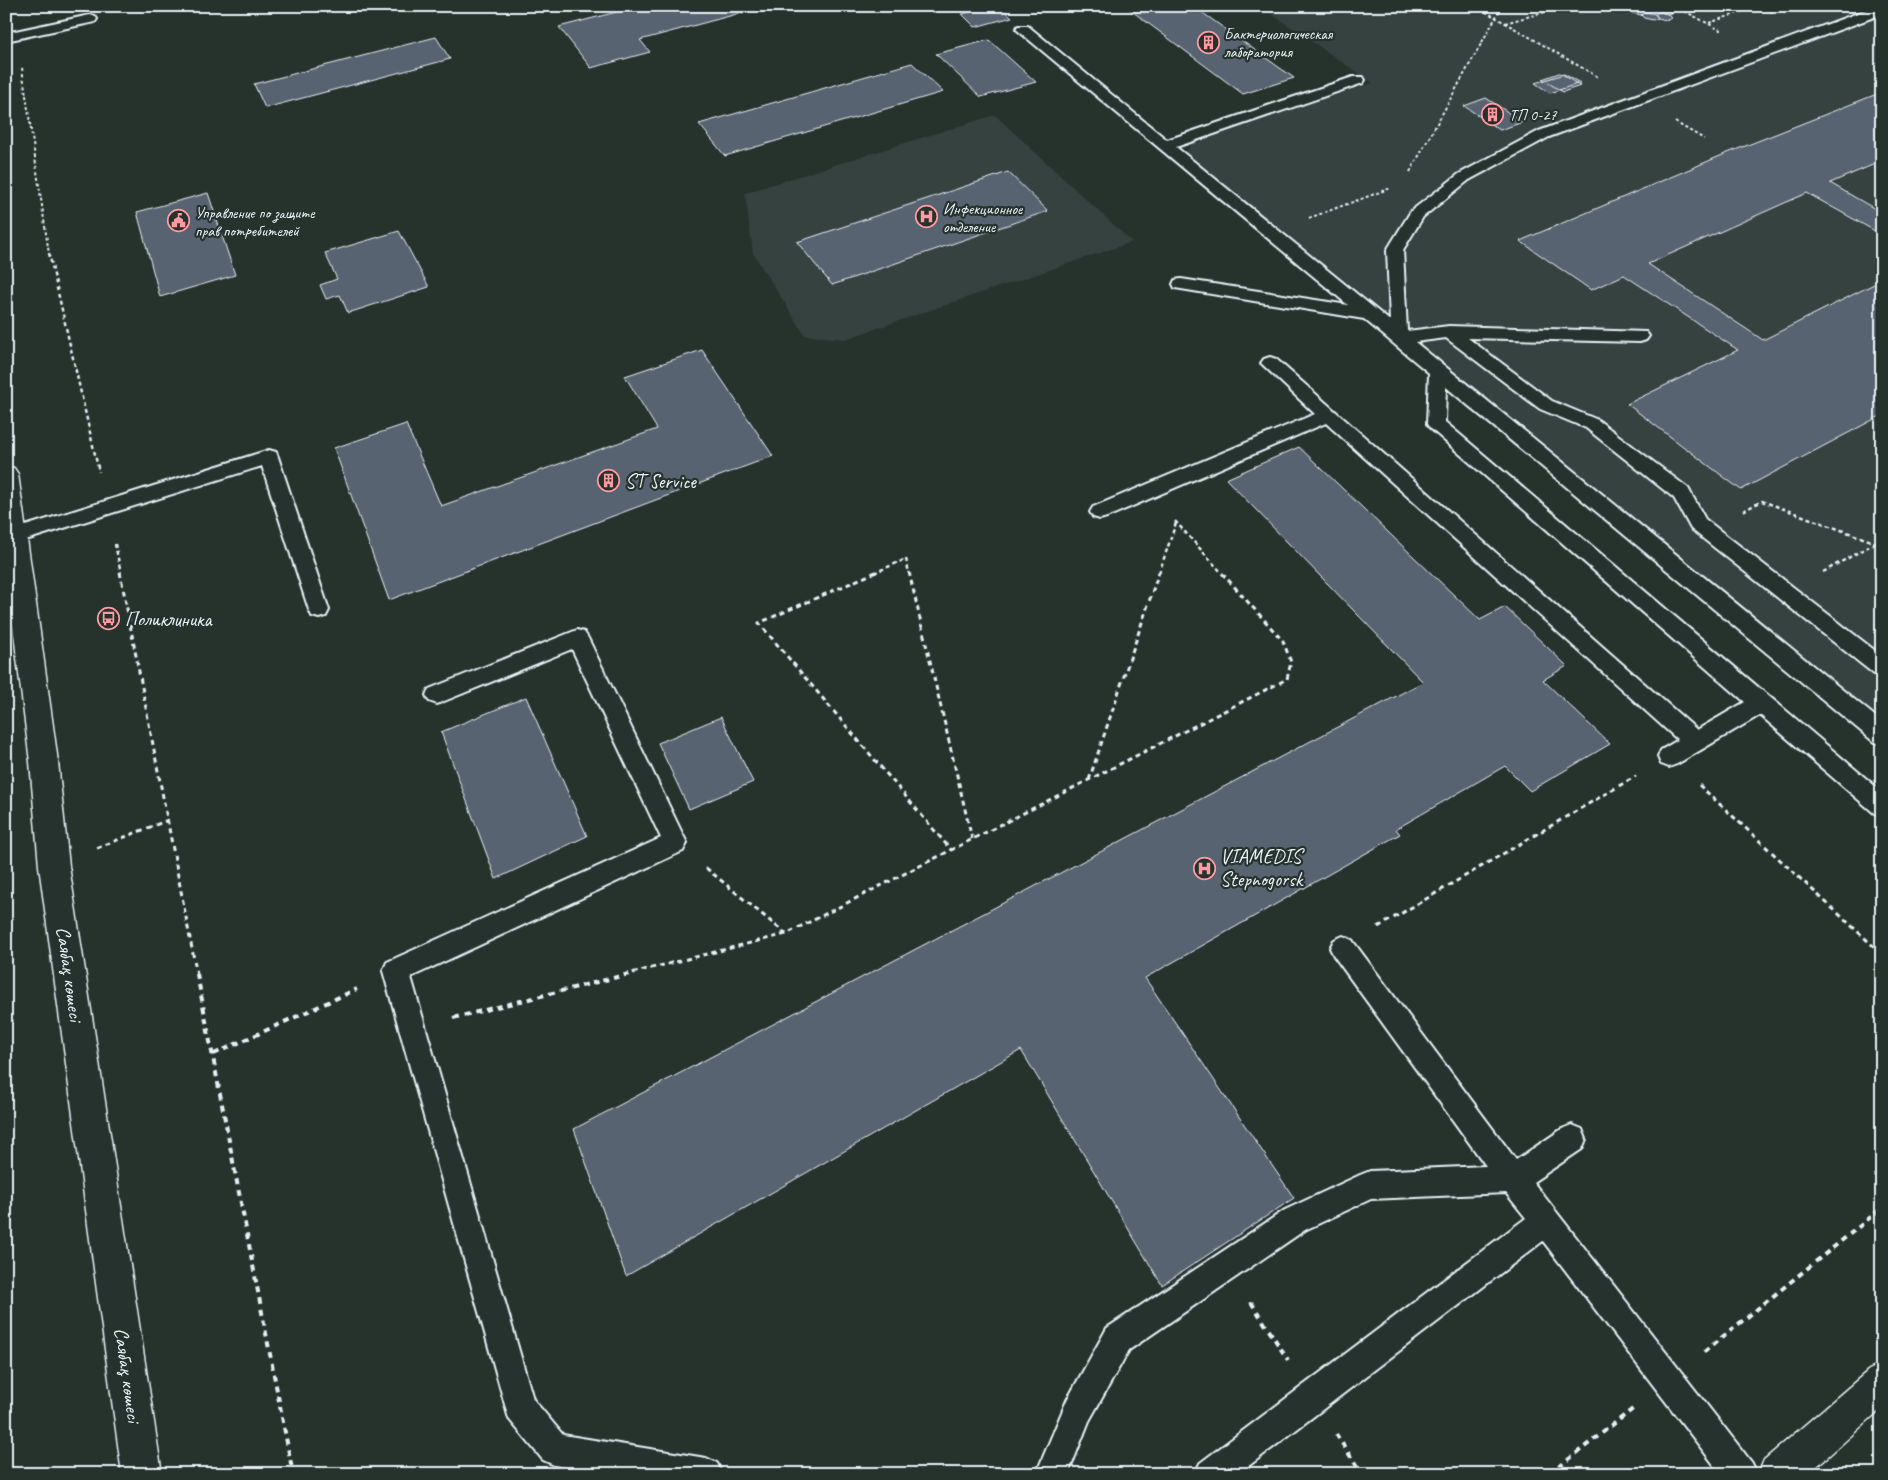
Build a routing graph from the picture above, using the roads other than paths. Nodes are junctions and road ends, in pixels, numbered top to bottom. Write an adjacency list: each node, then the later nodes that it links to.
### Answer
1 (1882, 9): 11 (lane)
2 (90, 19): 4 (lane)
3 (1023, 29): 6 (lane)
4 (12, 36)
5 (1358, 80): 6 (lane)
6 (1164, 146): 8 (lane)
7 (1181, 284): 8 (lane)
8 (1371, 315): 11 (lane)
9 (1449, 332): 10 (lane); 11 (lane); 19 (lane)
10 (1640, 336)
11 (1399, 338): 13 (lane)
12 (1270, 363): 14 (lane)
13 (1438, 372): 21 (lane); 22 (lane)
14 (1329, 415): 16 (lane); 23 (lane)
15 (6, 474): 17 (street, Саябақ көшесі)
16 (1100, 512)
17 (13, 537): 18 (lane); 31 (street, Саябақ көшесі)
18 (319, 610)
19 (1882, 668)
20 (437, 695): 32 (lane)
21 (1762, 703): 23 (lane); 25 (lane)
22 (1882, 735)
23 (1695, 742): 24 (lane)
24 (1669, 757)
25 (1882, 806)
26 (1343, 948): 28 (lane)
27 (1572, 1138): 28 (lane)
28 (1513, 1179): 29 (lane); 33 (lane)
29 (1546, 1221): 34 (lane); 35 (lane)
30 (1882, 1383): 36 (street)
31 (142, 1474)
32 (706, 1474)
33 (1052, 1474)
34 (1211, 1474)
35 (1742, 1474)
36 (1778, 1474)

